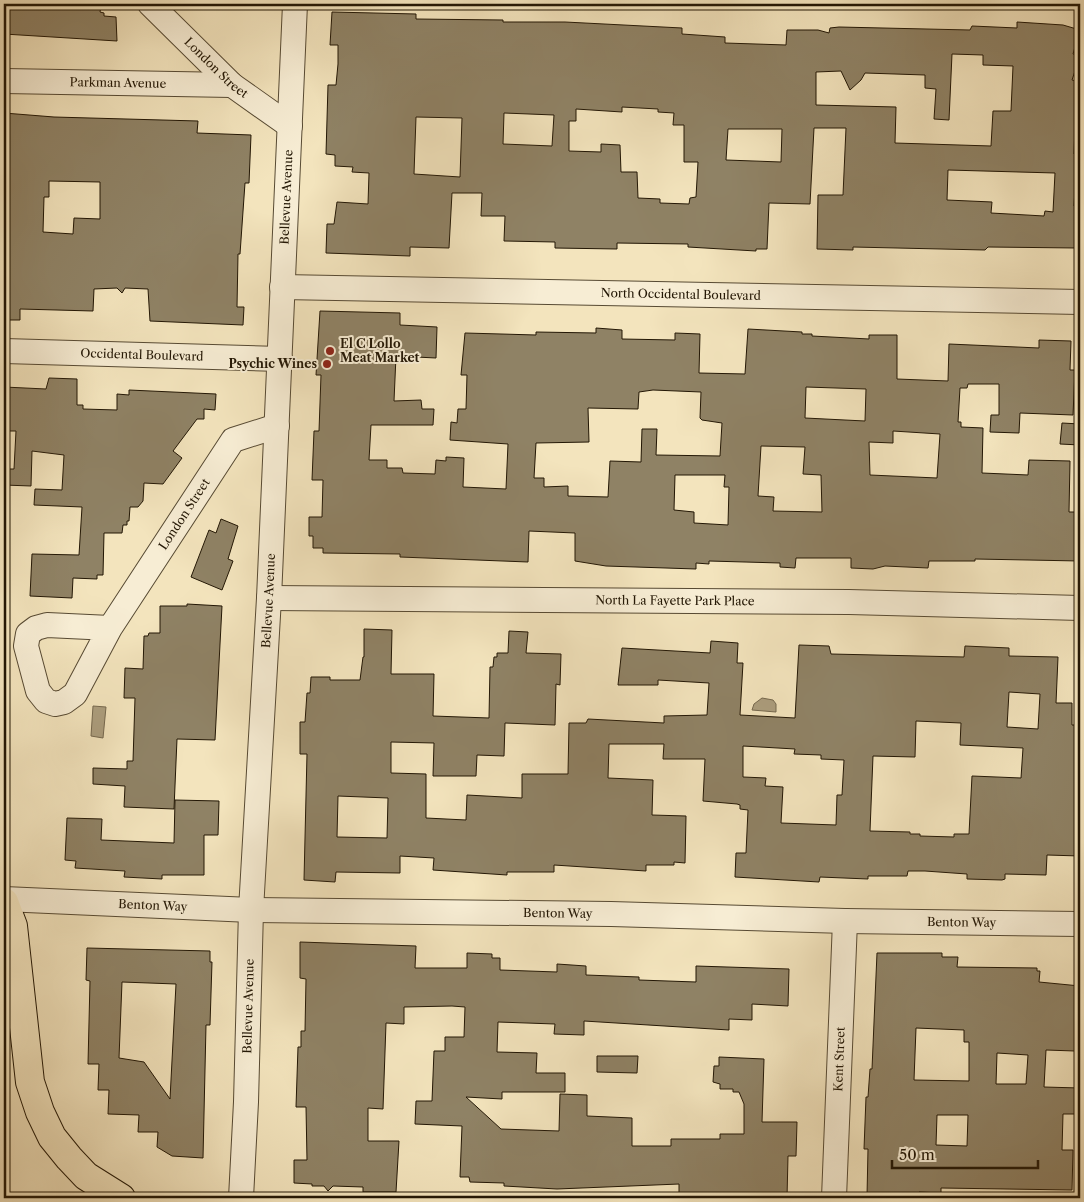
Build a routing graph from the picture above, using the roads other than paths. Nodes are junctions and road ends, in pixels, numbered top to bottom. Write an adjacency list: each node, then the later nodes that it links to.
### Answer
1 (150, 4): 4 (street, London Street)
2 (295, 4): 5 (street, Bellevue Avenue)
3 (4, 81): 4 (street, Parkman Avenue)
4 (232, 85): 5 (street, London Street)
5 (290, 126): 6 (street, Bellevue Avenue)
6 (282, 287): 7 (street, North Occidental Boulevard); 9 (street, Bellevue Avenue)
7 (1080, 302)
8 (4, 351): 9 (street, Occidental Boulevard)
9 (280, 358): 10 (street, Bellevue Avenue)
10 (277, 426): 11 (street, Bellevue Avenue); 13 (street, London Street)
11 (269, 598): 12 (street, North La Fayette Park Place); 15 (street, Bellevue Avenue)
12 (1080, 608)
13 (110, 628)
14 (4, 900): 15 (street, Benton Way); 18 (highway)
15 (251, 910): 16 (street, Benton Way); 19 (street, Bellevue Avenue)
16 (845, 921): 17 (street, Benton Way); 20 (street, Kent Street)
17 (1080, 924)
18 (121, 1198)
19 (241, 1198)
20 (834, 1198)

